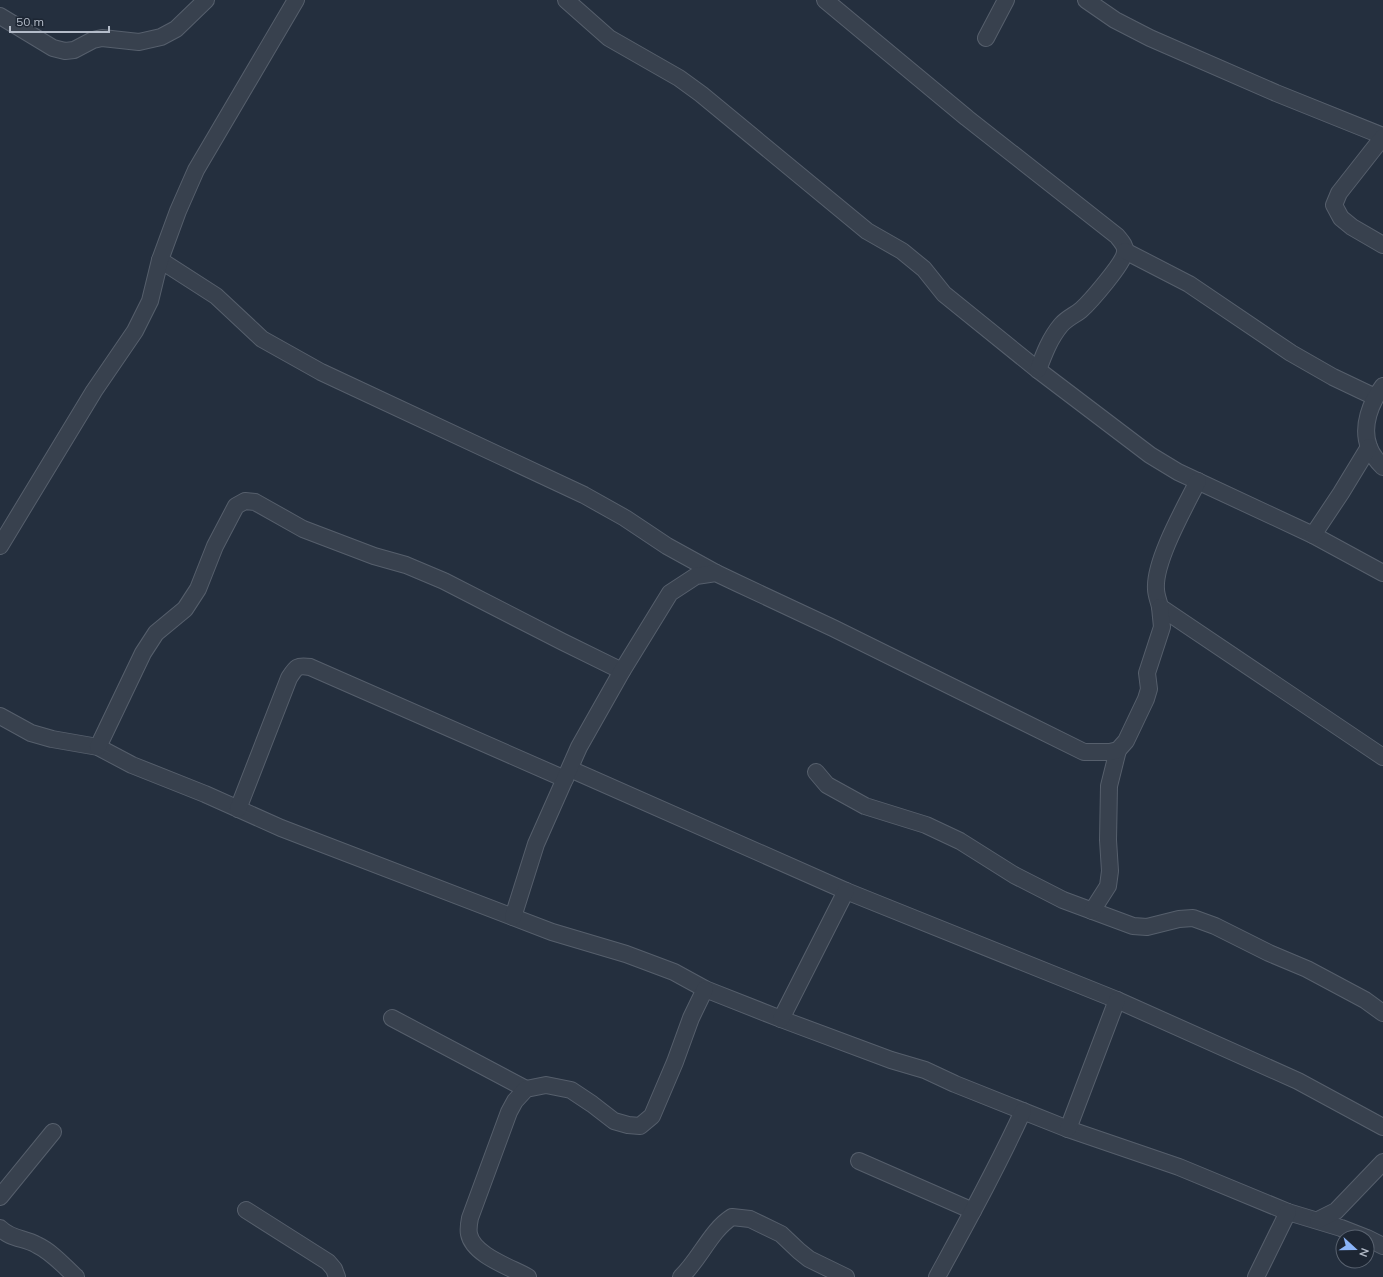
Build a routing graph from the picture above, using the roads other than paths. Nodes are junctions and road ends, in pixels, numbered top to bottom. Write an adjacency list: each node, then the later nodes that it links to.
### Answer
1 (206, 0): 7 (street)
2 (296, 0): 12 (street)
3 (566, 0): 13 (street)
4 (825, 0): 11 (street)
5 (1006, 0): 8 (street)
6 (1086, 0): 9 (street)
7 (0, 16)
8 (986, 38)
9 (1383, 137): 10 (street)
10 (1383, 245)
11 (1125, 251): 13 (street); 14 (street)
12 (160, 260): 19 (street); 20 (street)
13 (1038, 370): 17 (street)
14 (1379, 391): 15 (street)
15 (1368, 447): 16 (street); 18 (street)
16 (1383, 467)
17 (1198, 481): 18 (street); 22 (street)
18 (1313, 534): 21 (street)
19 (0, 546)
20 (716, 573): 23 (street); 26 (street)
21 (1383, 573)
22 (1160, 607): 26 (street); 27 (street)
23 (622, 671): 25 (street); 29 (street)
24 (0, 716): 25 (street)
25 (98, 748): 30 (street)
26 (1118, 750): 32 (street)
27 (1383, 757)
28 (816, 772): 32 (street)
29 (568, 774): 30 (street); 31 (street); 33 (street)
30 (238, 809): 33 (street)
31 (846, 891): 35 (street); 38 (street)
32 (1092, 911): 36 (street)
33 (513, 917): 34 (street)
34 (705, 989): 38 (street); 39 (street)
35 (1117, 1000): 41 (street); 42 (street)
36 (1383, 1013)
37 (392, 1018): 39 (street)
38 (781, 1019): 40 (street)
39 (526, 1089): 55 (street)
40 (1023, 1111): 42 (street); 48 (street)
41 (1383, 1127)
42 (1068, 1129): 49 (street)
43 (53, 1132): 46 (street)
44 (859, 1161): 48 (street)
45 (1383, 1162): 50 (street)
46 (0, 1198)
47 (246, 1210): 54 (street)
48 (973, 1211): 58 (street)
49 (1288, 1212): 50 (street); 59 (street)
50 (1318, 1220): 52 (street)
51 (0, 1228): 53 (street)
52 (1342, 1229)
53 (76, 1277)
54 (337, 1277)
55 (528, 1277)
56 (682, 1277): 57 (street)
57 (846, 1277)
58 (937, 1277)
59 (1256, 1277)

